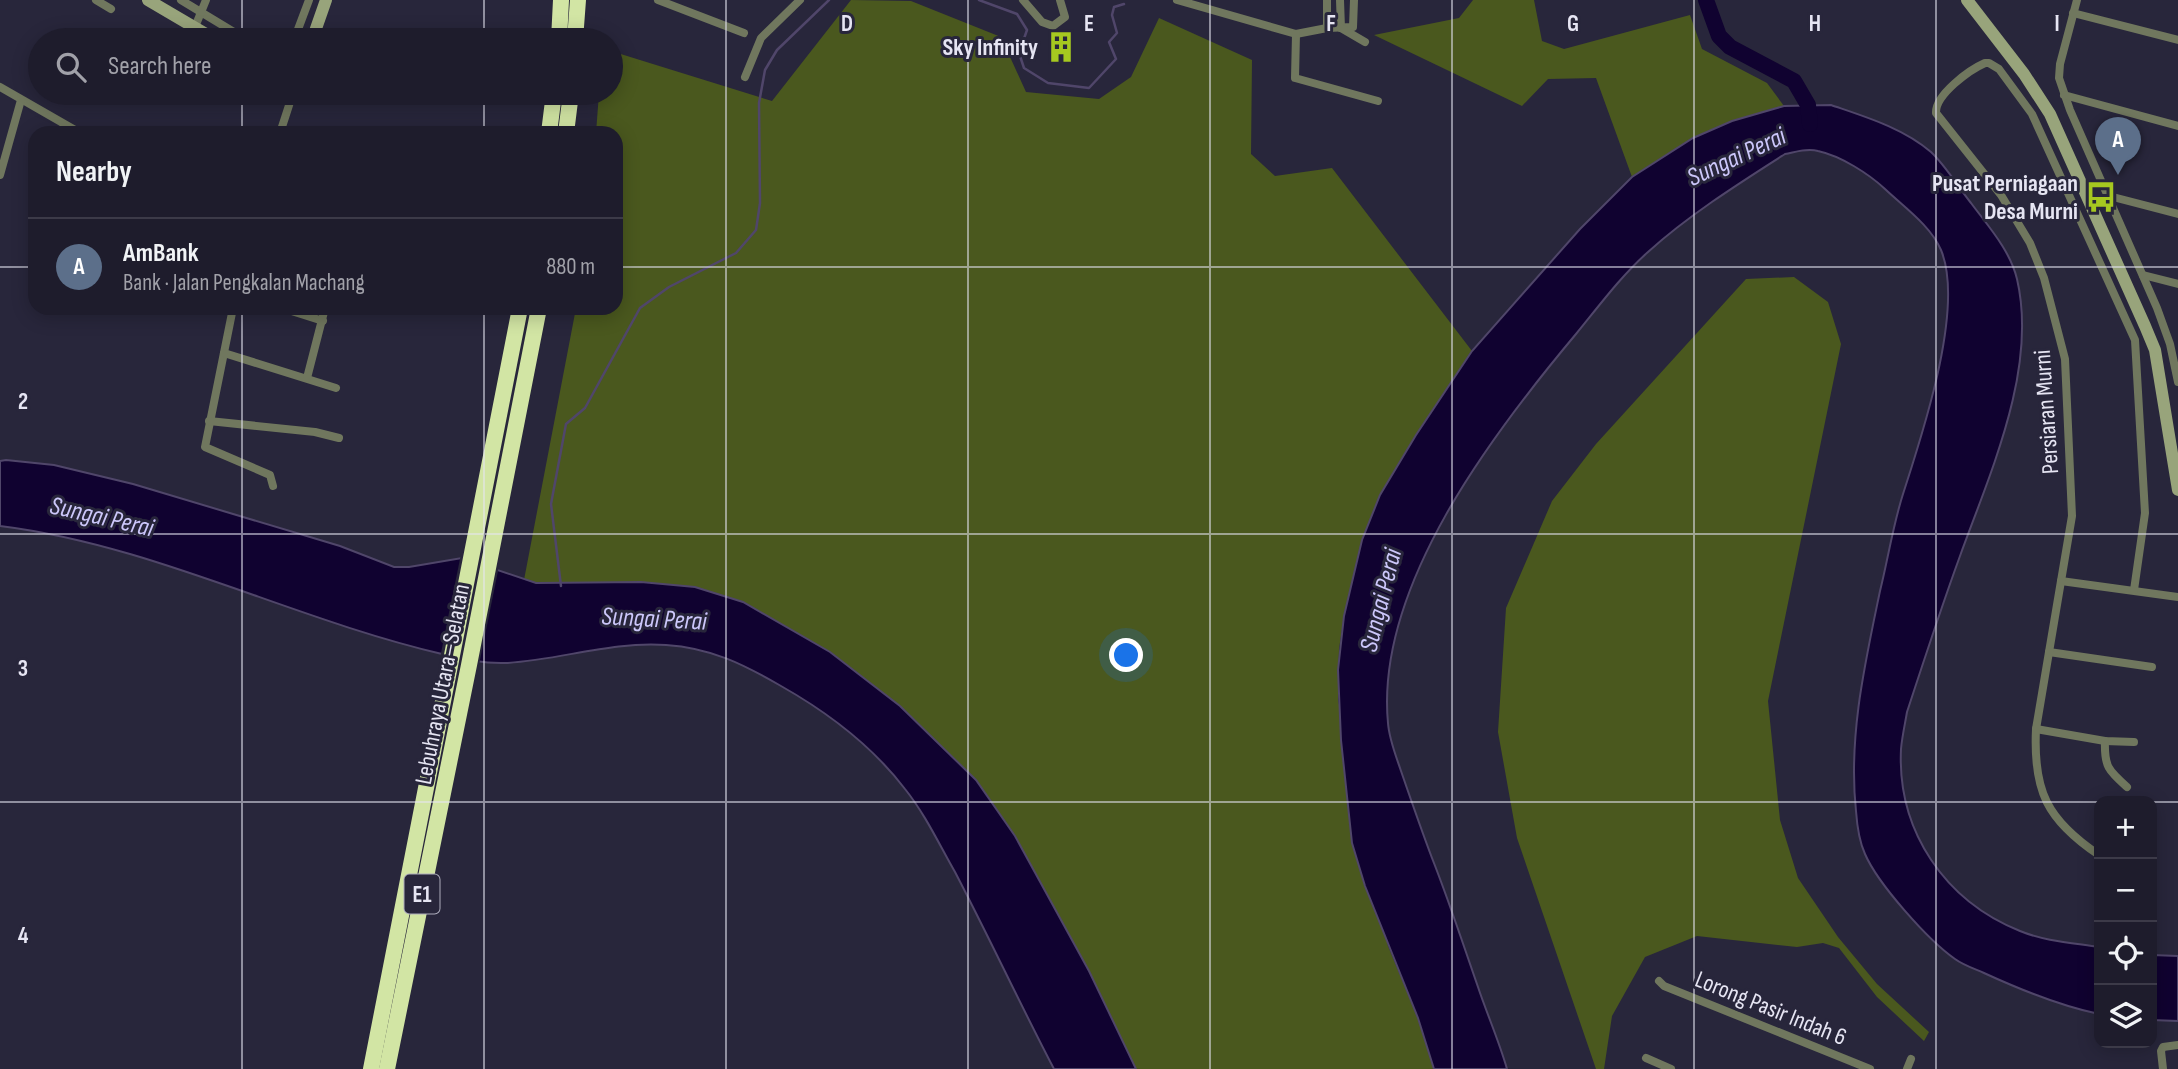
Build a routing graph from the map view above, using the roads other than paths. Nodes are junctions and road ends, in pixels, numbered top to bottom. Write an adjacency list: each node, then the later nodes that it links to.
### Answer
1 (96, 0): 19 (street)
2 (148, 0): 22 (main road)
3 (181, 0): 20 (street)
4 (206, 0): 20 (street)
5 (309, 0): 24 (street)
6 (326, 0): 25 (main road)
7 (561, 0): 26 (highway)
8 (578, 0): 27 (highway)
9 (658, 0): 30 (street)
10 (800, 0): 34 (street)
11 (1023, 0): 12 (street)
12 (1060, 0)
13 (1177, 0): 31 (street)
14 (1326, 0): 28 (street)
15 (1340, 0): 29 (street)
16 (1354, 0): 29 (street)
17 (1967, 0): 60 (main road)
18 (2077, 0): 21 (street)
19 (111, 9)
20 (201, 13): 22 (street); 23 (street)
21 (2073, 13): 32 (street); 36 (street)
22 (195, 27)
23 (227, 28)
24 (299, 28)
25 (316, 28)
26 (560, 28)
27 (576, 28)
28 (1327, 28): 29 (street); 31 (street)
29 (1341, 28): 33 (street)
30 (744, 33)
31 (1296, 34): 38 (street)
32 (2178, 40)
33 (1365, 42)
34 (744, 76)
35 (0, 87): 37 (street)
36 (2064, 95): 48 (street); 50 (street)
37 (21, 100): 39 (street); 49 (street)
38 (1378, 102)
39 (28, 104)
40 (30, 105): 44 (street)
41 (289, 105): 45 (street)
42 (552, 105): 46 (highway)
43 (570, 105): 47 (highway)
44 (68, 126)
45 (281, 126)
46 (550, 126)
47 (567, 126)
48 (2178, 126)
49 (0, 175)
50 (2109, 196): 51 (street); 52 (street)
51 (2178, 214)
52 (2143, 275): 53 (street); 63 (street)
53 (2178, 284)
54 (232, 315): 64 (street)
55 (306, 315): 59 (street)
56 (324, 315): 59 (street)
57 (519, 315): 87 (highway, Lebuhraya Utara–Selatan / E1)
58 (538, 315): 86 (highway, Lebuhraya Utara–Selatan / E1)
59 (323, 320): 65 (street)
60 (2147, 330): 61 (street); 62 (street); 71 (main road)
61 (2132, 331): 62 (street, Persiaran Murni); 72 (street, Persiaran Murni)
62 (2135, 340): 73 (street, Persiaran Murni)
63 (2174, 345): 66 (street)
64 (224, 353): 65 (street); 68 (street)
65 (306, 379): 67 (street)
66 (2178, 382)
67 (336, 387)
68 (209, 421): 69 (street); 70 (street)
69 (339, 438)
70 (272, 486)
71 (2178, 490)
72 (2062, 581): 73 (street); 75 (street, Persiaran Murni)
73 (2134, 590): 74 (street)
74 (2178, 597)
75 (2049, 652): 76 (street); 77 (street, Persiaran Murni)
76 (2152, 667)
77 (2036, 729): 78 (street); 81 (street, Persiaran Murni)
78 (2105, 741): 79 (street); 80 (street)
79 (2134, 742)
80 (2127, 787)
81 (2094, 851)
82 (1659, 981): 89 (street, Lorong Pasir Indah 6)
83 (2178, 1045): 91 (street)
84 (1646, 1058): 88 (street)
85 (1911, 1059): 90 (street)
86 (388, 1066)
87 (371, 1069)
88 (1671, 1069)
89 (1870, 1069)
90 (1907, 1069)
91 (2164, 1069)

